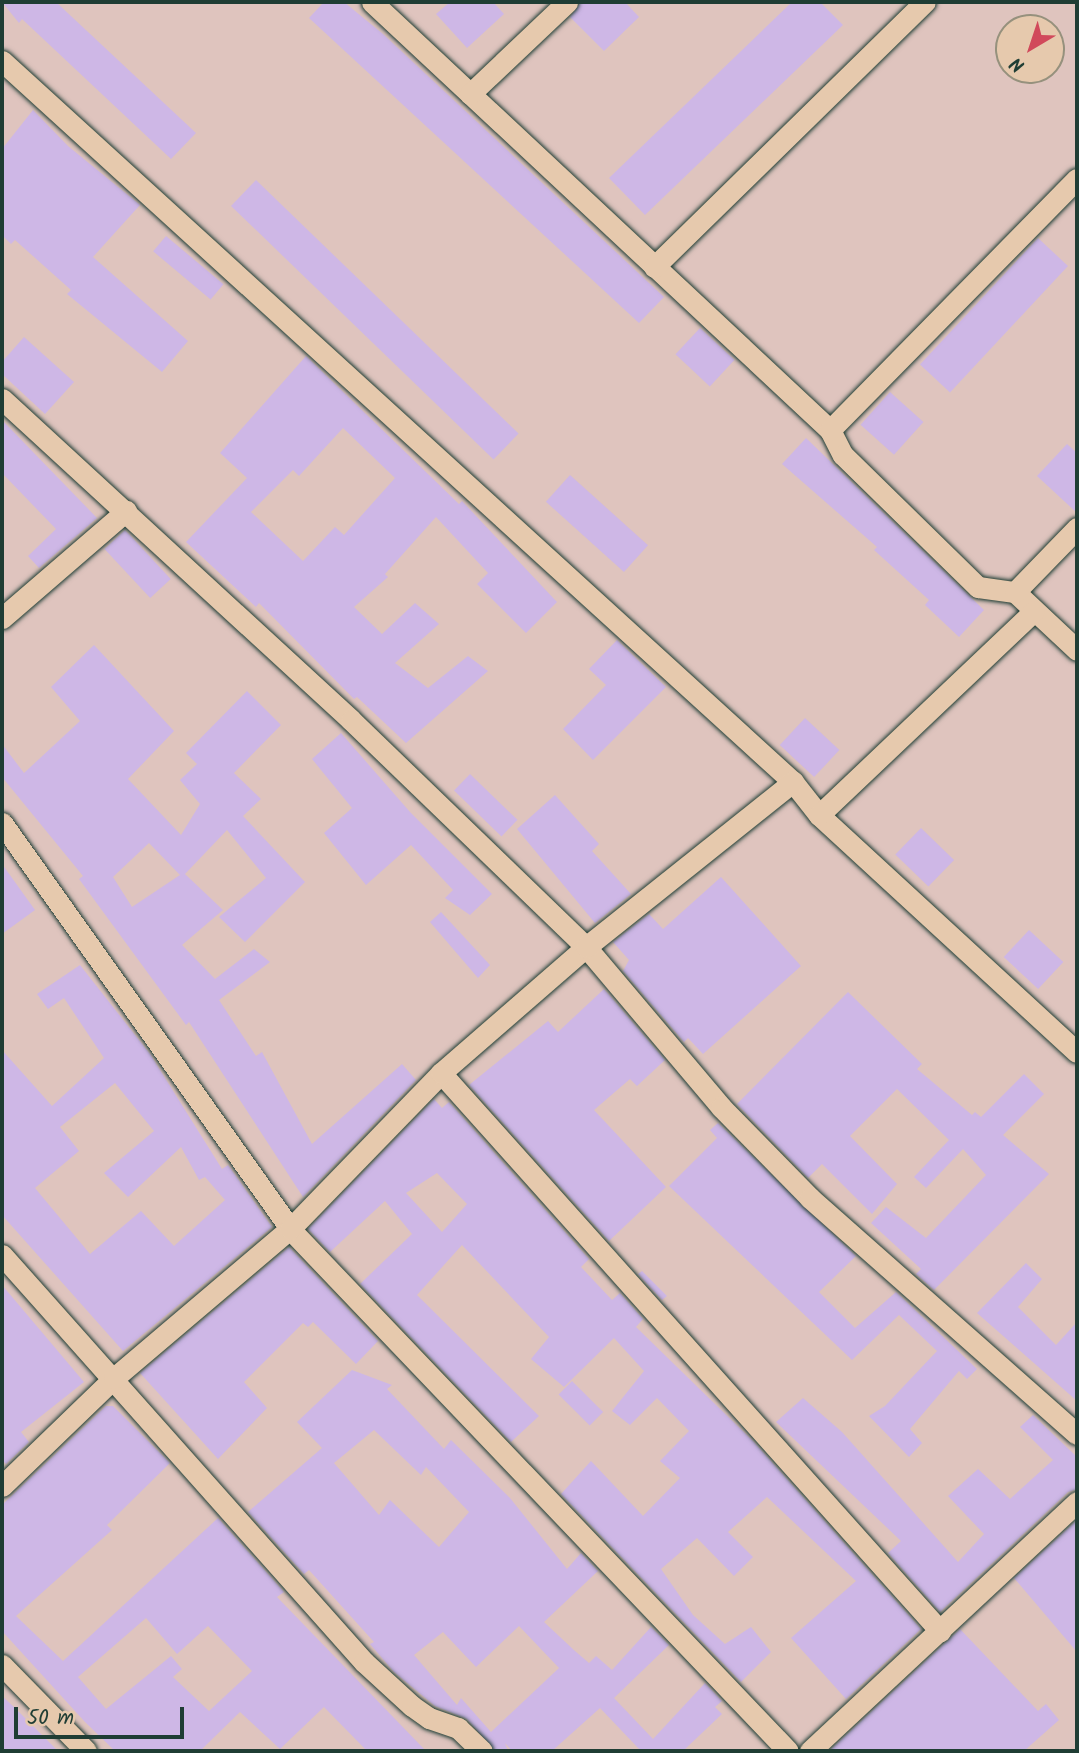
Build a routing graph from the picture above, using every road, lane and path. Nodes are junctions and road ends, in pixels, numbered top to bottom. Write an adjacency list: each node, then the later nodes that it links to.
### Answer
1 (372, 2): 5 (street)
2 (566, 2): 5 (street)
3 (925, 2): 7 (street)
4 (2, 61): 16 (street)
5 (470, 94): 7 (street)
6 (1077, 179): 9 (street)
7 (654, 267): 9 (street)
8 (2, 399): 10 (street)
9 (830, 430): 12 (street)
10 (126, 511): 14 (street); 19 (street)
11 (1077, 528): 12 (street)
12 (1015, 593): 13 (street)
13 (1034, 611): 15 (street); 17 (street)
14 (2, 618)
15 (1077, 650)
16 (793, 782): 17 (street); 19 (street)
17 (819, 815): 20 (street)
18 (2, 824): 22 (street)
19 (586, 947): 21 (street); 25 (street)
20 (1077, 1052)
21 (441, 1073): 22 (street); 28 (street)
22 (290, 1229): 24 (street); 32 (street)
23 (2, 1255): 24 (street)
24 (114, 1378): 26 (street); 31 (street)
25 (1077, 1434)
26 (2, 1486)
27 (1077, 1502): 28 (street)
28 (940, 1631): 33 (street)
29 (2, 1665): 30 (street)
30 (86, 1751)
31 (482, 1751)
32 (788, 1751)
33 (810, 1751)

